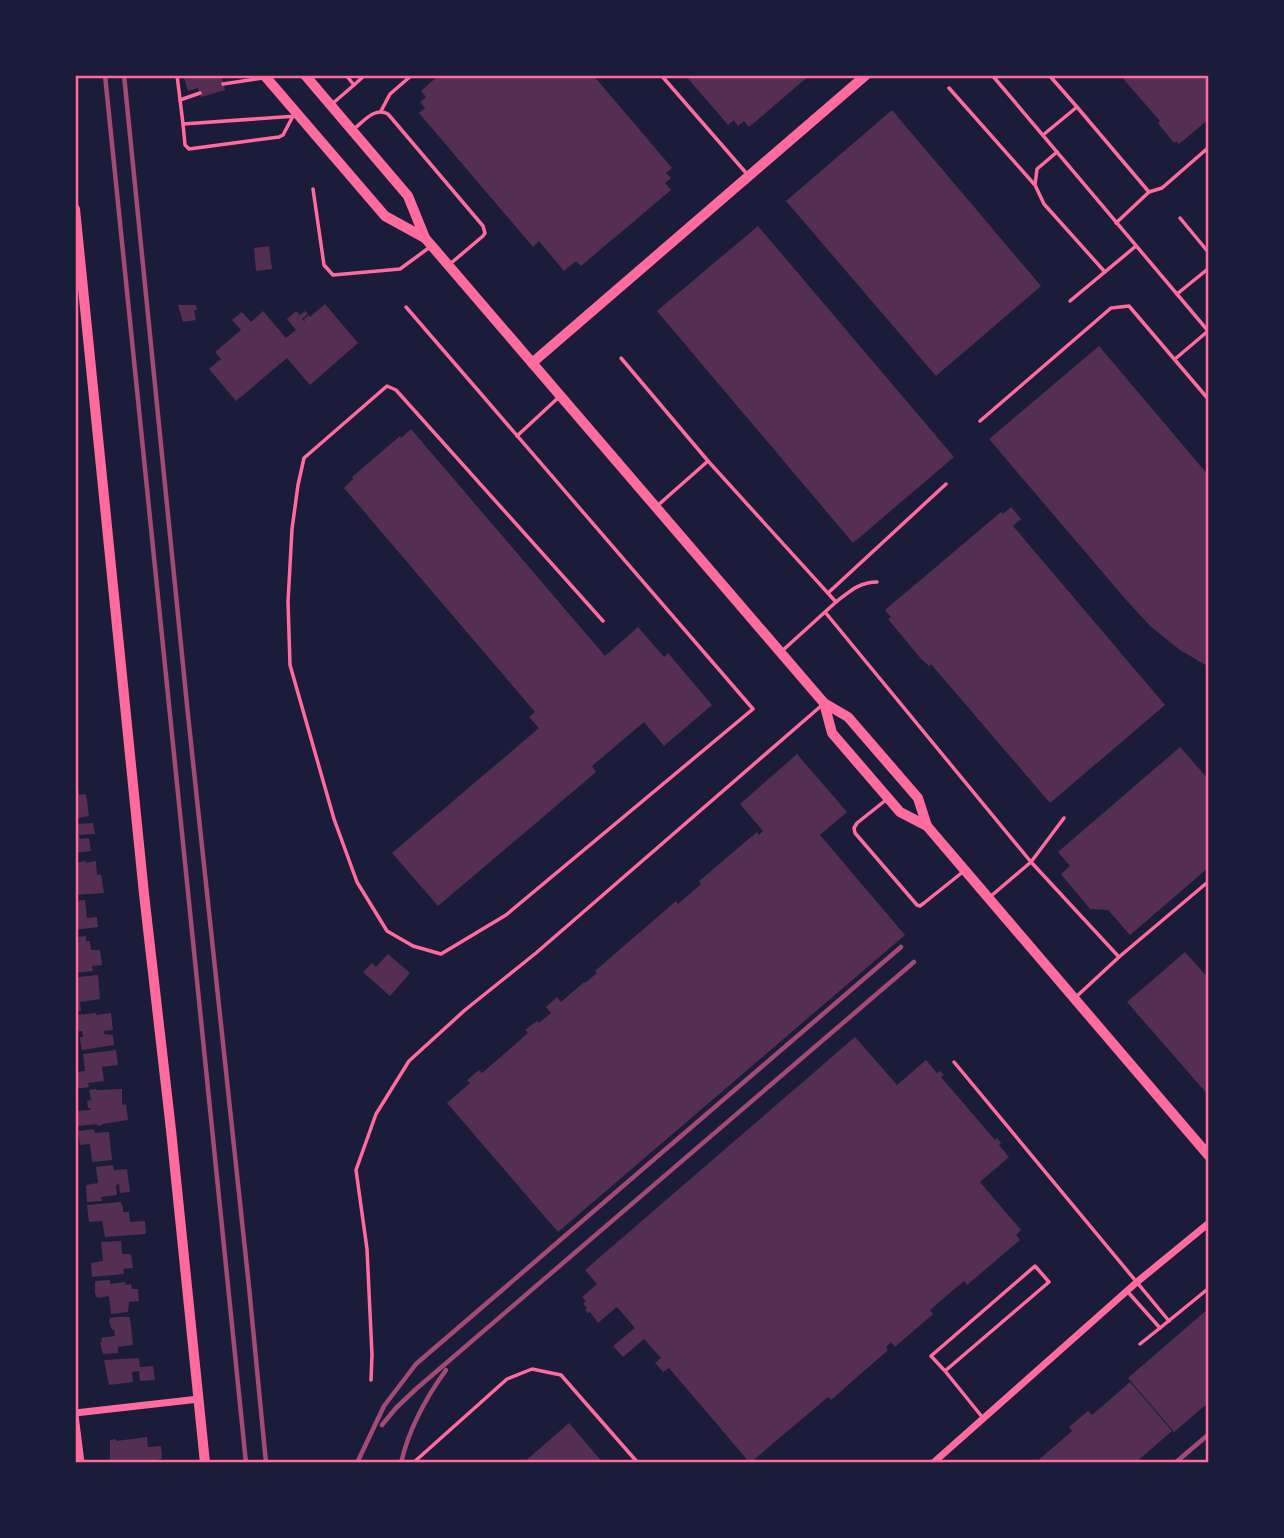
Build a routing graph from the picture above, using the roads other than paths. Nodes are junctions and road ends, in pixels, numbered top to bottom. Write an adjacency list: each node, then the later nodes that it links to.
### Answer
1 (177, 75): 15 (lane)
2 (305, 75): 16 (main road)
3 (346, 75): 12 (lane)
4 (365, 75): 12 (lane)
5 (412, 75): 18 (lane)
6 (661, 75): 25 (lane)
7 (866, 75): 25 (street)
8 (992, 75): 22 (lane)
9 (1049, 75): 17 (lane)
10 (265, 76): 11 (lane); 19 (main road)
11 (223, 84)
12 (354, 85): 16 (lane)
13 (949, 88): 26 (lane)
14 (200, 93): 15 (lane)
15 (180, 100): 20 (lane)
16 (331, 105): 21 (main road)
17 (1077, 107): 22 (lane); 28 (lane)
18 (381, 111): 21 (lane); 35 (lane)
19 (296, 116): 20 (lane); 20 (lane); 32 (main road)
20 (183, 124)
21 (352, 130): 32 (main road)
22 (1042, 135): 24 (lane)
23 (1209, 146): 28 (lane)
24 (1057, 152): 26 (lane); 31 (lane)
25 (748, 176): 44 (street)
26 (1035, 185): 37 (lane)
27 (313, 189): 32 (lane)
28 (1149, 192): 31 (lane)
29 (75, 209): 79 (main road)
30 (1180, 218): 34 (lane)
31 (1116, 223): 33 (lane)
32 (429, 242): 35 (main road)
33 (1136, 246): 37 (lane); 38 (lane)
34 (1209, 253)
35 (449, 265): 44 (main road)
36 (1209, 268): 38 (lane)
37 (1105, 272): 39 (lane)
38 (1177, 294): 41 (lane)
39 (1070, 301)
40 (406, 307): 48 (lane)
41 (1208, 332): 43 (lane)
42 (621, 358): 49 (lane)
43 (1175, 359): 46 (lane); 47 (lane)
44 (531, 363): 45 (main road)
45 (560, 396): 48 (lane); 51 (main road)
46 (1209, 400)
47 (980, 421)
48 (517, 436): 56 (lane)
49 (708, 461): 51 (lane); 53 (lane)
50 (946, 484): 53 (lane)
51 (656, 507): 57 (main road)
52 (877, 582): 54 (lane)
53 (828, 593): 54 (lane)
54 (836, 602): 55 (lane)
55 (825, 612): 57 (lane); 62 (lane)
56 (603, 621)
57 (780, 652): 58 (main road)
58 (824, 703): 59 (main road); 61 (main road); 78 (lane)
59 (887, 798): 61 (main road); 63 (lane)
60 (1064, 818): 62 (lane)
61 (927, 826): 63 (main road)
62 (1031, 862): 65 (lane); 66 (lane)
63 (965, 870): 65 (main road)
64 (1209, 881): 66 (lane)
65 (988, 898): 67 (main road)
66 (1119, 957): 67 (lane)
67 (1074, 999): 69 (main road)
68 (954, 1062): 71 (lane)
69 (1209, 1156)
70 (1209, 1223): 71 (street)
71 (1137, 1282): 73 (street); 74 (lane)
72 (1209, 1288): 74 (lane)
73 (1127, 1292): 75 (lane); 81 (street)
74 (1168, 1321): 75 (lane)
75 (1160, 1328): 76 (lane)
76 (1140, 1344)
77 (945, 1371): 77 (lane); 81 (lane)
78 (371, 1380)
79 (199, 1399): 80 (street); 83 (main road)
80 (75, 1414): 82 (street)
81 (983, 1418): 86 (street)
82 (81, 1463)
83 (205, 1463)
84 (413, 1463): 85 (lane)
85 (638, 1463)
86 (933, 1463)

